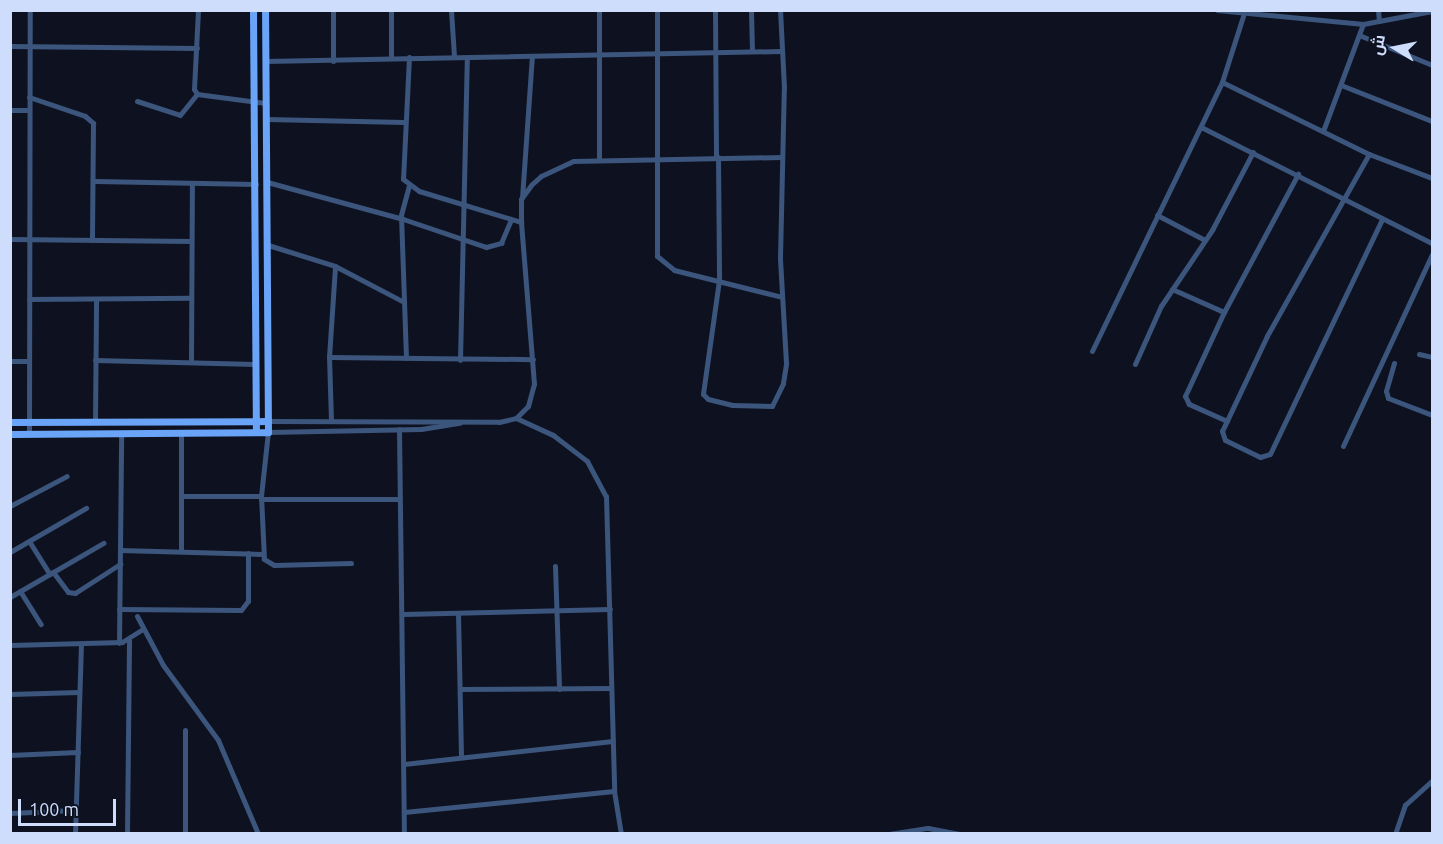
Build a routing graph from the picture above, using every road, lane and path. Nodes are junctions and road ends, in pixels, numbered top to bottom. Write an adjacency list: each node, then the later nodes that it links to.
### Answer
1 (30, 10): 23 (street)
2 (198, 10): 24 (street)
3 (253, 10): 43 (street)
4 (265, 10): 35 (street)
5 (333, 10): 36 (street)
6 (391, 10): 34 (street)
7 (451, 10): 32 (street)
8 (599, 10): 29 (street)
9 (657, 10): 27 (street)
10 (715, 10): 28 (street)
11 (751, 10): 25 (street)
12 (780, 10): 26 (street)
13 (1217, 10): 17 (street)
14 (1301, 10): 18 (street)
15 (1378, 10): 19 (street)
16 (1432, 10): 19 (street)
17 (1245, 13): 18 (street); 38 (street)
18 (1301, 19): 20 (street)
19 (1379, 21): 20 (street)
20 (1363, 24): 21 (street)
21 (1359, 35): 37 (street); 39 (street)
22 (10, 46): 23 (street)
23 (29, 46): 24 (street); 41 (street)
24 (197, 48): 40 (street)
25 (752, 51): 26 (street); 28 (street)
26 (781, 51): 54 (street)
27 (658, 52): 28 (street); 29 (street); 56 (street)
28 (716, 52): 55 (street)
29 (600, 54): 30 (street); 57 (street)
30 (532, 56): 33 (street); 66 (street)
31 (409, 57): 32 (street); 34 (street); 49 (street)
32 (454, 57): 33 (street)
33 (466, 57): 67 (street)
34 (391, 58): 36 (street)
35 (265, 61): 36 (street); 44 (street)
36 (333, 61)
37 (1432, 65)
38 (1222, 82): 50 (street); 51 (street)
39 (1341, 84): 48 (street); 51 (street)
40 (197, 94): 42 (street); 43 (street)
41 (29, 97): 46 (street); 60 (street)
42 (137, 101)
43 (254, 103): 44 (street); 63 (street)
44 (265, 103): 47 (street)
45 (10, 110): 46 (street)
46 (29, 110): 74 (street)
47 (266, 119): 49 (street); 61 (street)
48 (1432, 121)
49 (405, 122): 64 (street)
50 (1201, 127): 52 (street); 68 (street)
51 (1323, 131): 53 (street)
52 (1253, 152): 58 (street); 77 (street)
53 (1369, 154): 59 (street); 65 (street)
54 (782, 156): 55 (street); 85 (street)
55 (717, 157): 56 (street); 83 (street)
56 (657, 158): 57 (street); 83 (street)
57 (599, 160): 66 (street)
58 (1298, 174): 65 (street); 90 (street)
59 (1432, 178)
60 (96, 181): 62 (street); 75 (street)
61 (267, 182): 69 (street); 80 (street)
62 (192, 183): 63 (street); 78 (street)
63 (256, 184): 103 (street)
64 (409, 186): 67 (street); 69 (street)
65 (1343, 198): 70 (street); 110 (street)
66 (521, 199): 72 (street)
67 (460, 206): 71 (street); 76 (street)
68 (1158, 215): 77 (street); 91 (street)
69 (403, 219): 76 (street); 89 (street)
70 (1382, 219): 79 (street); 110 (street)
71 (511, 220): 72 (street); 76 (street)
72 (521, 222): 96 (street)
73 (10, 239): 74 (street)
74 (29, 239): 75 (street); 87 (street)
75 (92, 240): 78 (street)
76 (464, 240): 99 (street)
77 (1206, 240): 84 (street)
78 (191, 241): 86 (street)
79 (1432, 243)
80 (268, 245): 82 (street); 109 (street)
81 (1432, 254): 122 (street)
82 (335, 266): 89 (street); 93 (street)
83 (719, 280): 85 (street); 85 (street)
84 (1172, 289): 90 (street); 104 (street)
85 (782, 297)
86 (191, 298): 88 (street); 98 (street)
87 (29, 299): 88 (street); 101 (street)
88 (96, 300): 97 (street)
89 (404, 302): 95 (street)
90 (1224, 312): 110 (street)
91 (1092, 351)
92 (1419, 354): 94 (street)
93 (329, 357): 95 (street); 107 (street)
94 (1432, 357)
95 (406, 358): 99 (street)
96 (533, 359): 99 (street); 106 (street)
97 (95, 360): 98 (street); 113 (street)
98 (191, 360): 103 (street)
99 (460, 360)
100 (10, 361): 101 (street)
101 (29, 361): 112 (street)
102 (1394, 363): 105 (street)
103 (256, 364): 108 (street)
104 (1135, 364)
105 (1432, 415)
106 (516, 418): 114 (street); 143 (street)
107 (331, 420): 109 (street); 114 (street)
108 (256, 421): 109 (street); 113 (street); 116 (street)
109 (268, 421): 117 (street)
110 (1227, 421)
111 (10, 422): 112 (street)
112 (29, 422): 113 (street); 119 (street)
113 (95, 422)
114 (465, 422): 115 (street)
115 (399, 429): 117 (street); 126 (street)
116 (256, 432): 117 (street); 121 (street)
117 (268, 432): 125 (street)
118 (10, 434): 119 (street)
119 (29, 434): 120 (street)
120 (121, 435): 121 (street); 131 (street)
121 (181, 435): 124 (street)
122 (1343, 446)
123 (68, 476): 127 (street)
124 (181, 496): 125 (street); 132 (street)
125 (261, 497): 126 (street); 135 (street)
126 (397, 499): 146 (street)
127 (10, 506)
128 (86, 508): 129 (street)
129 (29, 541): 133 (street); 139 (street)
130 (103, 543): 139 (street)
131 (120, 550): 132 (street); 137 (street)
132 (181, 551): 134 (street)
133 (10, 552)
134 (248, 553): 135 (street); 142 (street)
135 (262, 554): 136 (street)
136 (351, 563)
137 (120, 564): 139 (street); 142 (street)
138 (555, 566): 144 (street)
139 (52, 573): 140 (street)
140 (20, 591): 141 (street); 148 (street)
141 (10, 597)
142 (119, 609): 151 (street)
143 (610, 609): 144 (street); 154 (street)
144 (556, 611): 145 (street); 156 (street)
145 (458, 613): 146 (street); 155 (street)
146 (403, 614): 164 (street)
147 (137, 616): 149 (street)
148 (41, 624)
149 (143, 629): 150 (street); 173 (street)
150 (129, 640): 151 (street); 171 (street)
151 (119, 643): 152 (street)
152 (81, 644): 153 (street); 157 (street)
153 (10, 645)
154 (611, 688): 156 (street); 160 (street)
155 (460, 689): 156 (street); 163 (street)
156 (559, 689)
157 (80, 692): 158 (street); 161 (street)
158 (10, 694)
159 (185, 729): 172 (street)
160 (613, 741): 163 (street); 166 (street)
161 (78, 753): 162 (street); 167 (street)
162 (10, 754)
163 (461, 757): 164 (street)
164 (404, 764): 168 (street)
165 (1432, 781): 178 (street)
166 (614, 791): 168 (street); 175 (street)
167 (76, 810): 169 (street); 170 (street)
168 (404, 812): 174 (street)
169 (10, 813)
170 (75, 834)
171 (127, 834)
172 (185, 834)
173 (258, 834)
174 (404, 834)
175 (621, 834)
176 (889, 834): 177 (street)
177 (960, 834)
178 (1395, 834)

